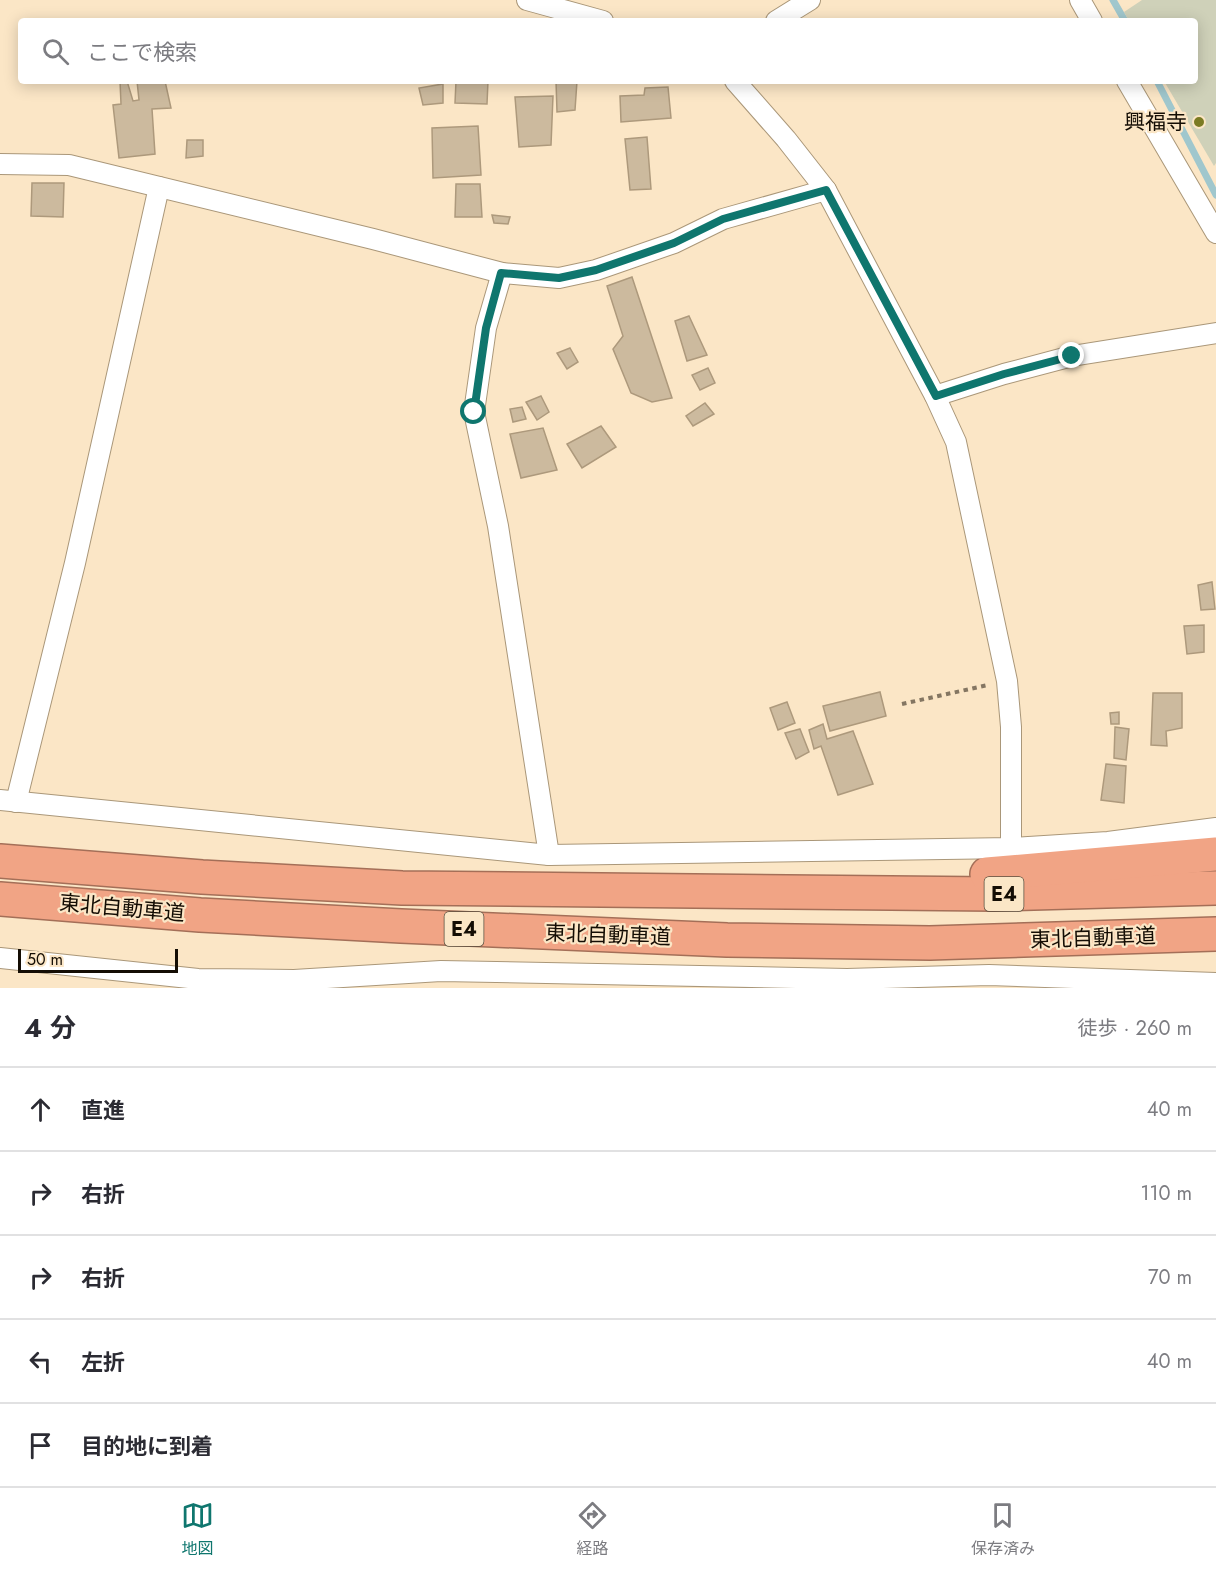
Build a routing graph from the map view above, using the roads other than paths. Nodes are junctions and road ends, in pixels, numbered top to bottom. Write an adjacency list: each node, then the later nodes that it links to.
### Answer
1 (527, 0): 4 (street)
2 (810, 0): 5 (street)
3 (1080, 0): 6 (street)
4 (592, 18)
5 (781, 18)
6 (1090, 18)
7 (738, 84): 11 (street)
8 (1129, 84): 12 (street)
9 (0, 164): 10 (street)
10 (159, 187): 13 (street); 16 (street)
11 (826, 190): 13 (street); 15 (street)
12 (1216, 233)
13 (501, 273): 20 (street)
14 (1216, 333): 15 (street)
15 (936, 396): 18 (street)
16 (8, 801): 20 (street)
17 (1216, 828): 18 (street)
18 (1011, 848): 20 (street)
19 (1216, 854): 23 (highway)
20 (549, 855)
21 (0, 861): 23 (highway, 東北自動車道 / E4)
22 (1216, 888): 23 (highway, 東北自動車道 / E4)
23 (792, 893)
24 (0, 899): 26 (highway, 東北自動車道 / E4)
25 (1216, 934): 26 (highway, 東北自動車道 / E4)
26 (930, 943): 27 (highway)
27 (1216, 957)
28 (0, 958): 30 (street)
29 (1216, 983): 30 (street)
30 (193, 984)

